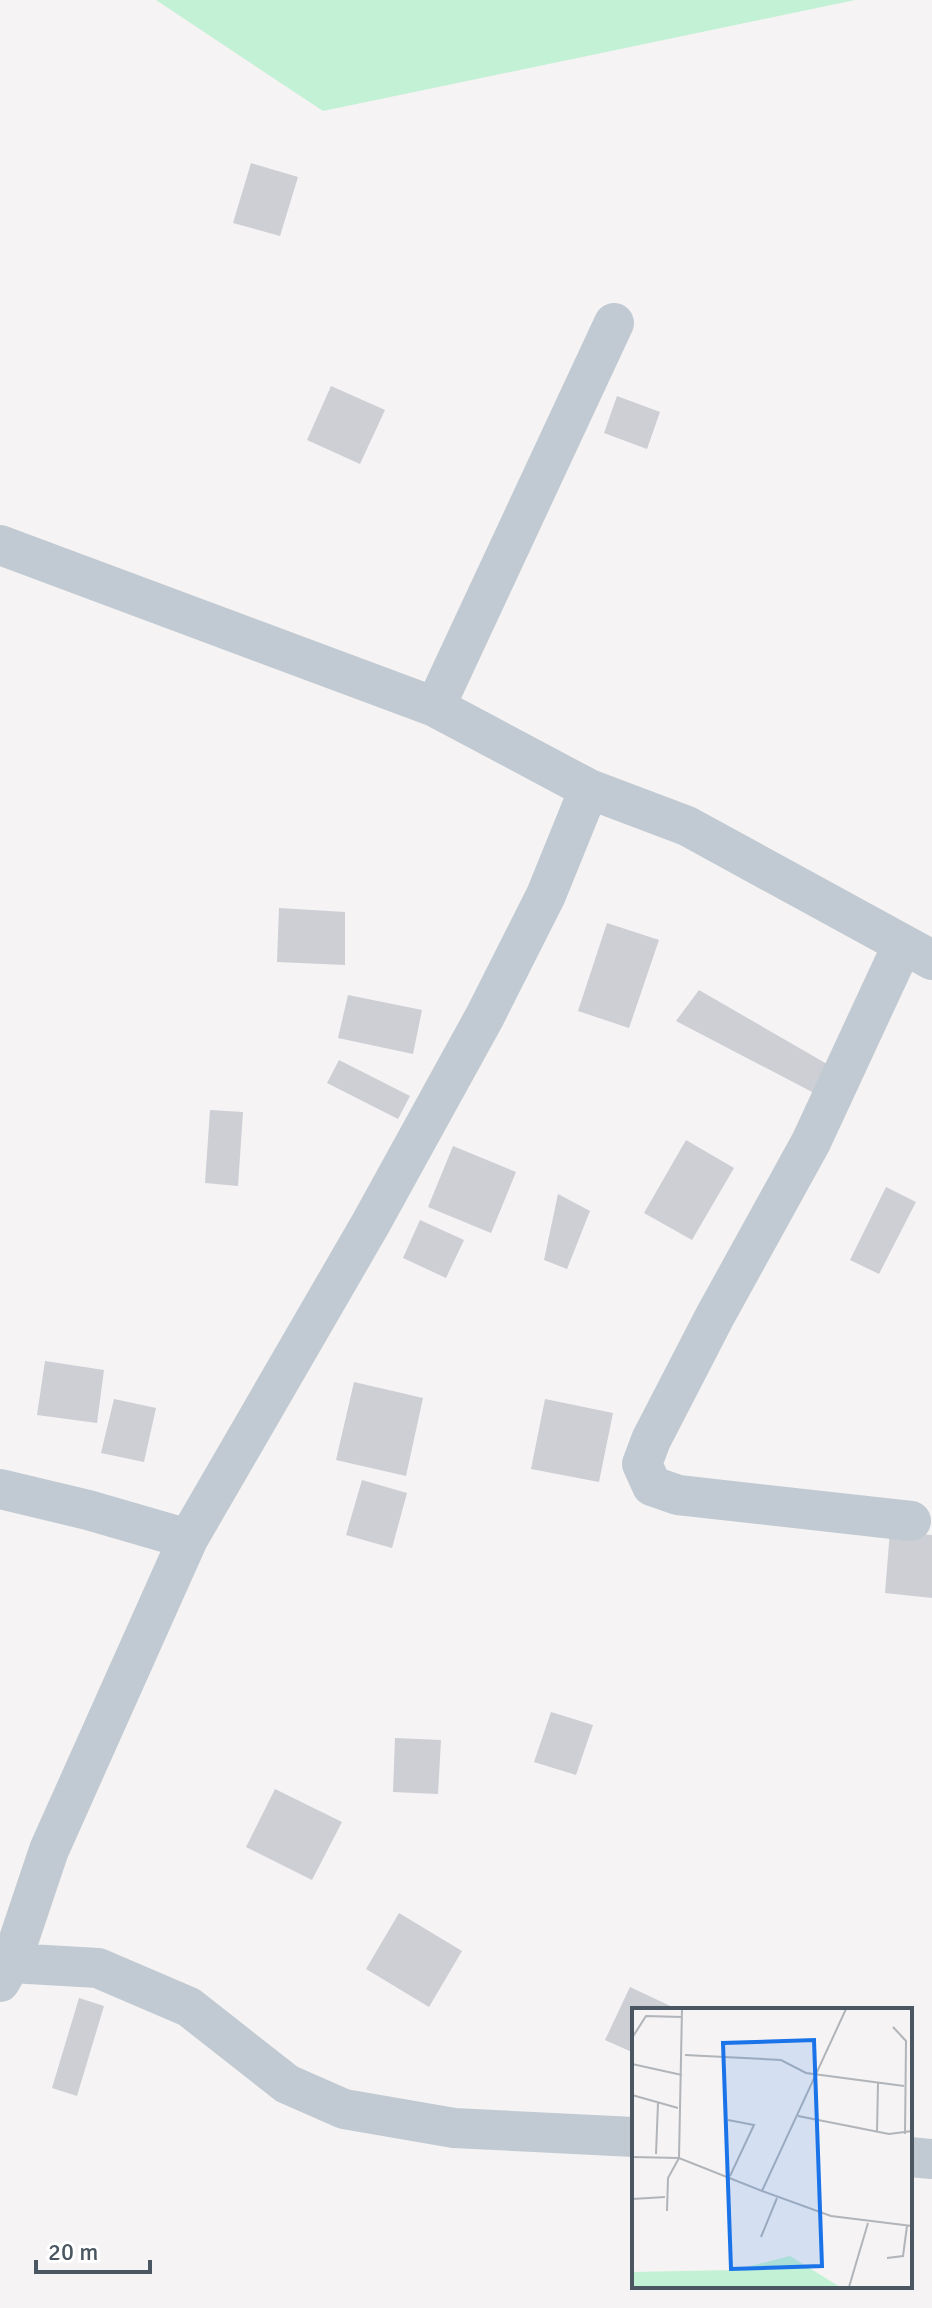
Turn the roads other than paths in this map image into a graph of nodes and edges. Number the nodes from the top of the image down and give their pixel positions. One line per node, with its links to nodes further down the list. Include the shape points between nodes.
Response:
1 (614, 323): 3 (street)
2 (0, 545): 3 (street)
3 (435, 707): 4 (street)
4 (589, 789): 5 (street, via 687,826); 8 (street, via 546,895 485,1016)
5 (917, 953): 7 (street, via 715,1316 642,1464 652,1486 678,1495)
6 (0, 1489): 8 (street)
7 (911, 1521)
8 (188, 1539): 9 (street, via 49,1850)
9 (4, 1970): 10 (street, via 98,1968 189,2007 287,2084 344,2109 454,2128)
10 (632, 2137)
11 (912, 2157): 12 (street)
12 (932, 2159)

